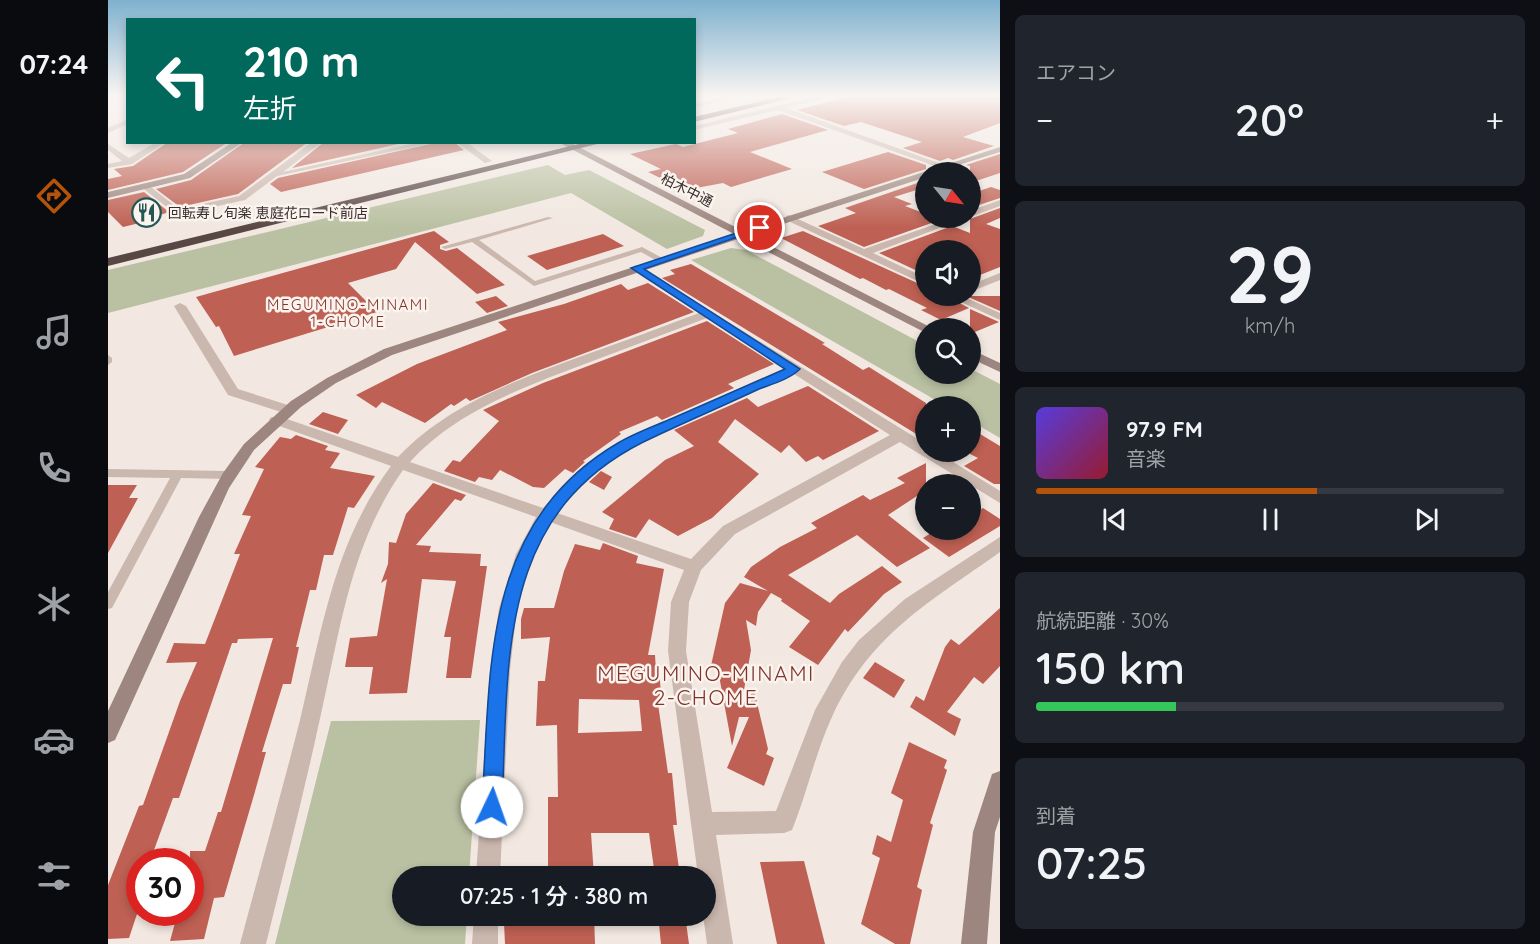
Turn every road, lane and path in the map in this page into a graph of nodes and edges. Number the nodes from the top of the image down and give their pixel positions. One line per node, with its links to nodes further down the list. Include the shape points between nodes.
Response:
1 (867, 139): 12 (street)
2 (159, 144): 11 (street)
3 (236, 144): 17 (street, via 187,176)
4 (315, 144): 15 (street)
5 (424, 144): 15 (street)
6 (463, 144): 10 (street)
7 (568, 145): 10 (highway); 24 (street, 柏木中通); 30 (highway)
8 (108, 146): 11 (street)
9 (1000, 149): 13 (street)
10 (488, 161): 27 (highway)
11 (129, 162): 14 (street)
12 (932, 162)
13 (961, 162)
14 (108, 166)
15 (274, 176): 17 (street, via 242,198 177,212)
16 (915, 177): 22 (street)
17 (144, 186): 18 (street)
18 (108, 195)
19 (1000, 203): 20 (street)
20 (981, 210)
21 (550, 218): 25 (lane)
22 (789, 218): 24 (street); 28 (street)
23 (934, 228): 28 (street)
24 (740, 235): 29 (street); 39 (street, 柏木中通)
25 (473, 239): 26 (lane); 29 (lane, via 534,284 642,249)
26 (445, 247)
27 (108, 250)
28 (864, 254): 33 (street)
29 (662, 260): 31 (street)
30 (108, 262)
31 (636, 268): 37 (street); 43 (street, via 388,352 354,367)
32 (1000, 276): 34 (street)
33 (915, 277)
34 (981, 284)
35 (180, 306): 43 (street, via 233,392)
36 (976, 306): 38 (street)
37 (708, 314): 42 (street); 46 (street, via 514,386 459,418)
38 (1000, 317)
39 (915, 324)
40 (981, 358): 41 (street)
41 (1000, 368)
42 (794, 369): 45 (street); 51 (street, via 624,445 588,470)
43 (289, 410): 44 (street)
44 (276, 420): 46 (street); 49 (street)
45 (900, 436): 50 (street); 53 (street, via 729,530)
46 (400, 463): 51 (street); 60 (street, via 357,531)
47 (108, 473): 48 (lane)
48 (178, 473): 49 (lane); 54 (lane)
49 (229, 475): 55 (street)
50 (1000, 498)
51 (546, 514): 53 (street); 58 (street, via 524,554 508,608 500,670)
52 (1000, 543): 57 (street, via 885,626 858,655 816,726 784,822)
53 (694, 567): 57 (street, via 680,602 677,651)
54 (108, 604)
55 (108, 733)
56 (1000, 782): 63 (street, via 984,832)
57 (701, 824): 62 (street)
58 (490, 866)
59 (486, 926): 61 (street)
60 (253, 944)
61 (485, 944)
62 (720, 944)
63 (974, 944)

